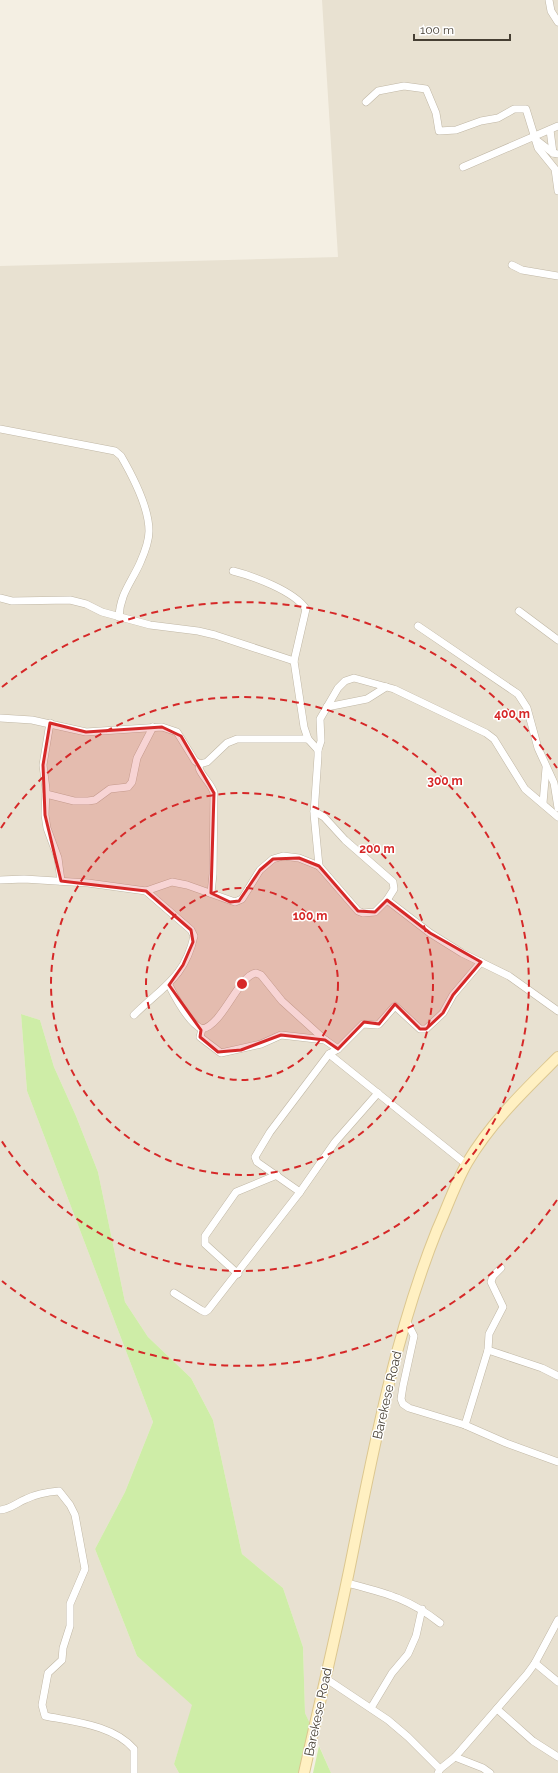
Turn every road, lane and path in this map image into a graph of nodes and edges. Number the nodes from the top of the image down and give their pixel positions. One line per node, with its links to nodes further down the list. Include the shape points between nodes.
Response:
1 (549, 0): 2 (street)
2 (558, 22)
3 (366, 102): 6 (street, via 378,91 404,86 426,89 440,131 456,130 498,118 514,109 526,109)
4 (558, 126): 5 (street)
5 (550, 130): 6 (street); 7 (street)
6 (533, 137): 7 (street); 8 (street); 9 (street, via 538,148 555,169)
7 (555, 153)
8 (463, 167)
9 (558, 191)
10 (512, 265): 11 (street, via 522,270)
11 (558, 276)
12 (0, 429): 16 (street, via 115,451 121,456 145,507 150,529 140,563 124,592)
13 (232, 570): 19 (street, via 267,583 306,609)
14 (0, 598): 16 (street, via 12,601 70,600)
15 (519, 611): 18 (street)
16 (119, 617): 19 (street, via 150,626 198,630)
17 (418, 626): 28 (street, via 518,694 524,701)
18 (558, 640)
19 (294, 661): 25 (street)
20 (386, 687): 21 (street, via 367,699); 21 (street, via 354,678 345,681); 31 (street, via 486,733 494,739 525,789)
21 (327, 707): 26 (street, via 320,719 321,741)
22 (0, 718): 23 (street)
23 (50, 724): 24 (street, via 86,732); 30 (street, via 43,765)
24 (153, 727): 27 (street, via 177,732 195,761); 30 (street, via 137,758 132,782 128,787 113,788 95,800 88,801 74,801)
25 (308, 739): 26 (street); 27 (street, via 237,739 227,743 207,762)
26 (318, 750): 33 (street)
27 (200, 764): 39 (street, via 200,772 214,793)
28 (546, 767): 29 (street); 31 (street)
29 (556, 781): 32 (street)
30 (46, 794): 37 (street, via 47,828 58,858)
31 (543, 803): 34 (street)
32 (558, 808)
33 (314, 811): 35 (street); 40 (street, via 324,817 344,840 393,882 394,889)
34 (558, 818)
35 (319, 866): 39 (street, via 299,858 278,857 260,870 239,902 230,902); 40 (street, via 362,913 375,912)
36 (0, 880): 37 (street)
37 (61, 881): 38 (street)
38 (146, 891): 39 (street, via 172,882); 42 (street, via 191,930 194,936 183,965)
39 (211, 893)
40 (387, 900): 41 (street, via 430,933)
41 (481, 962): 43 (street, via 509,976); 47 (street, via 453,995 443,1013 426,1029 420,1029 395,1006 377,1026 363,1024)
42 (169, 985): 44 (street); 45 (street, via 175,998)
43 (558, 1011)
44 (134, 1015)
45 (202, 1029): 46 (street, via 200,1037 221,1053 261,1044 281,1035); 46 (street, via 212,1022 248,978 256,973 261,975 282,1001)
46 (325, 1040): 47 (street)
47 (338, 1049): 48 (street)
48 (329, 1054): 50 (street); 52 (street, via 270,1132 255,1157 257,1162)
49 (558, 1057): 51 (main road, Barekese Road, via 503,1112)
50 (378, 1093): 51 (street); 53 (street, via 335,1142)
51 (466, 1164): 57 (main road, Barekese Road, via 427,1255)
52 (277, 1175): 53 (street); 55 (street, via 236,1192 205,1236 205,1244)
53 (300, 1192): 55 (street)
54 (501, 1268): 58 (street, via 491,1282 502,1307 489,1334)
55 (238, 1274): 56 (street, via 207,1311)
56 (174, 1293)
57 (406, 1320): 60 (street, via 414,1336 402,1386 402,1404); 63 (main road, Barekese Road, via 382,1410)
58 (488, 1350): 59 (street); 60 (street)
59 (558, 1376)
60 (465, 1426): 61 (street)
61 (558, 1462)
62 (0, 1510): 75 (street, via 9,1509 44,1492 59,1491 70,1505 75,1515 85,1570 70,1604 70,1626 62,1660 48,1673 42,1705 45,1716 95,1727 125,1739 134,1749)
63 (347, 1583): 64 (street, via 398,1597); 68 (main road, Barekese Road)
64 (422, 1609): 66 (street); 70 (street, via 416,1636 408,1654 392,1673)
65 (558, 1620): 67 (street)
66 (440, 1623)
67 (535, 1663): 69 (street); 71 (street)
68 (325, 1678): 70 (street); 76 (main road, Barekese Road)
69 (558, 1682)
70 (371, 1708): 74 (street, via 408,1737)
71 (497, 1709): 72 (street); 73 (street, via 533,1741)
72 (455, 1757): 74 (street); 77 (street, via 484,1768)
73 (558, 1757)
74 (439, 1771)
75 (134, 1773)
76 (304, 1773)
77 (490, 1773)

